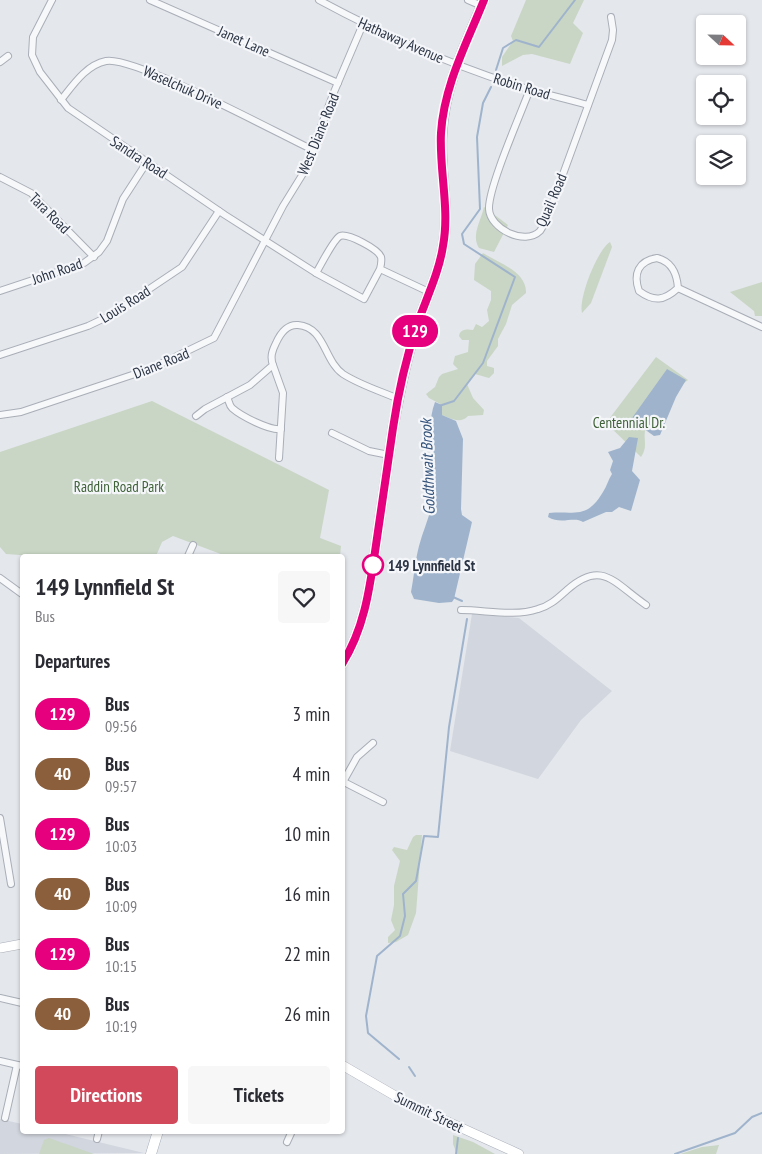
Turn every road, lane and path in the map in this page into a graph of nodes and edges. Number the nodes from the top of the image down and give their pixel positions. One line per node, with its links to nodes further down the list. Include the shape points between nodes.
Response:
1 (52, 0): 13 (street, Sandra Road, via 35,32 31,49 36,67)
2 (150, 0): 11 (street, Janet Lane)
3 (320, 0): 7 (street, Hathaway Avenue)
4 (468, 0): 5 (street)
5 (483, 3): 10 (main road)
6 (611, 17): 14 (street, Quail Road, via 612,40)
7 (363, 24): 10 (street, Hathaway Avenue); 11 (street, West Diane Road)
8 (8, 56): 9 (street)
9 (0, 62)
10 (457, 64): 12 (street, Robin Road); 25 (main road, via 448,92 442,132 444,244)
11 (338, 83): 15 (street, West Diane Road)
12 (530, 89): 14 (street, Robin Road); 14 (street, Quail Road, via 494,185 489,209 497,224 515,236 530,236 544,224)
13 (61, 100): 15 (street, Waselchuk Drive, via 95,65 118,60 216,102); 16 (street, Sandra Road, via 74,113)
14 (588, 106)
15 (313, 150): 19 (street, West Diane Road, via 304,172)
16 (147, 162): 18 (street, Sandra Road); 20 (street, John Road, via 123,199 107,241)
17 (0, 177): 20 (street, Tara Road, via 31,194)
18 (220, 211): 19 (street, Sandra Road); 27 (street, Louis Road, via 182,267 109,316)
19 (264, 240): 22 (street, Sandra Road); 31 (street, Diane Road, via 223,324 210,341 150,369 21,412)
20 (94, 257): 24 (street, John Road)
21 (380, 269): 22 (street, Sandra Road, via 364,299); 22 (street, via 378,254 344,235 337,238); 25 (street)
22 (316, 273)
23 (678, 288): 23 (street, via 664,299 654,299 639,291 636,273 647,260 661,259 674,269); 26 (street)
24 (0, 291)
25 (429, 292): 30 (main road, via 414,334)
26 (762, 327)
27 (0, 355)
28 (273, 365): 29 (street, via 250,385); 30 (street, via 272,350 281,334 293,325 303,326 320,339 343,374); 33 (street, via 283,388)
29 (227, 397): 32 (street); 33 (street, via 236,411 268,428)
30 (399, 398): 35 (main road)
31 (0, 415)
32 (196, 416)
33 (281, 428): 36 (street)
34 (332, 433): 35 (street, via 374,453)
35 (390, 455): 43 (main road, via 369,592 357,633)
36 (279, 458)
37 (193, 544): 38 (street)
38 (189, 554)
39 (0, 578): 40 (street)
40 (20, 593)
41 (646, 605): 42 (street, via 598,574 580,579 557,599 535,610 518,613)
42 (461, 610)
43 (345, 658)
44 (373, 743): 45 (street, via 358,757)
45 (345, 779)
46 (345, 783): 47 (street)
47 (383, 802)
48 (0, 818): 49 (street)
49 (10, 884)
50 (20, 944): 51 (main road)
51 (0, 948)
52 (0, 998): 53 (street)
53 (20, 1003)
54 (0, 1061): 55 (street)
55 (20, 1066): 57 (street)
56 (345, 1067): 64 (main road, Summit Street, via 411,1106)
57 (6, 1118)
58 (98, 1134): 61 (street)
59 (157, 1134): 63 (main road)
60 (291, 1134): 62 (street)
61 (97, 1140)
62 (287, 1142)
63 (151, 1154)
64 (519, 1154)

